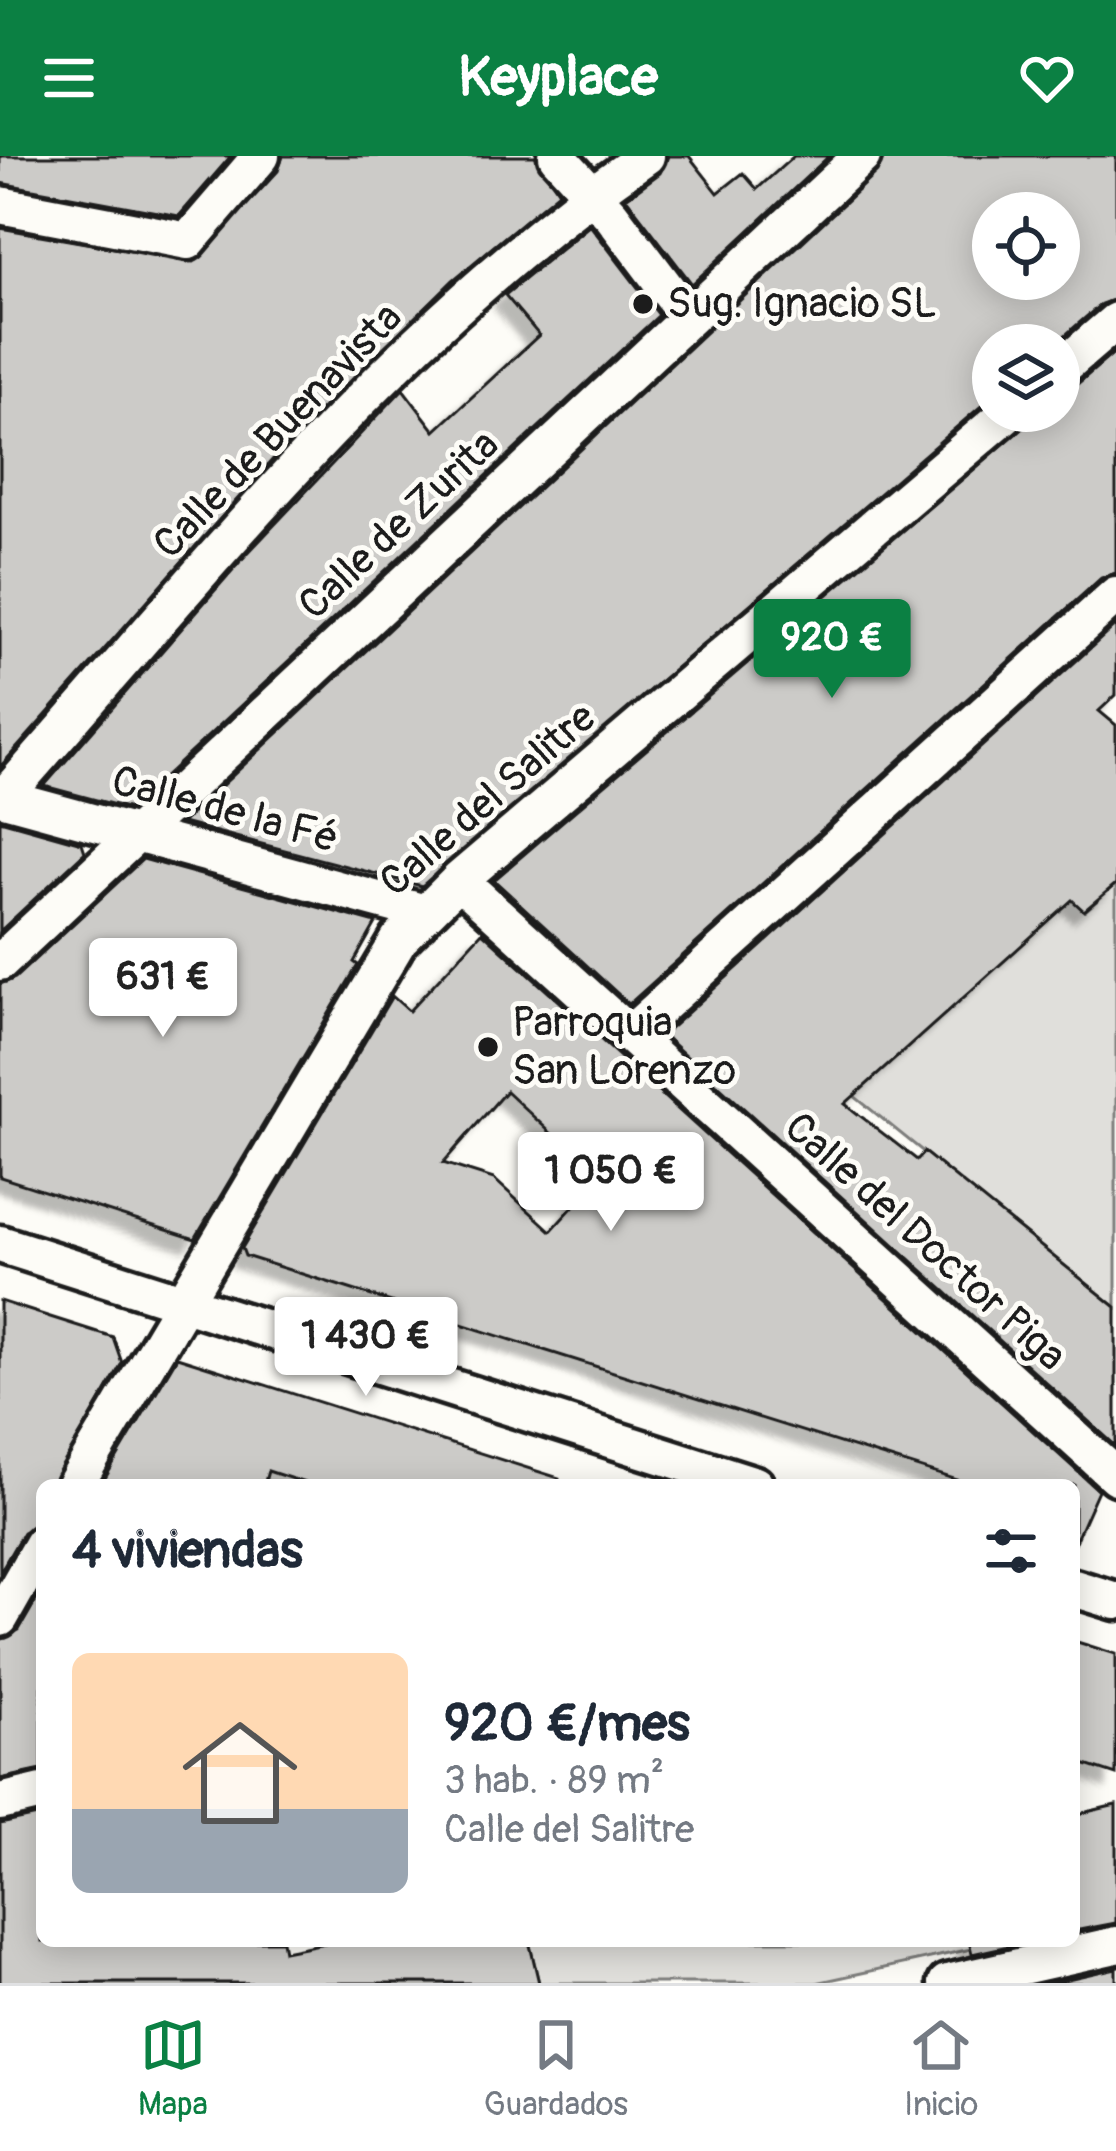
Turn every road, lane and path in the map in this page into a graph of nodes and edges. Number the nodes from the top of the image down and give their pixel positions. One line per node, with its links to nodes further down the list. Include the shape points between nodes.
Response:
1 (261, 156): 6 (street, via 188,241)
2 (557, 156): 5 (street)
3 (646, 156): 5 (street, Calle de Buenavista)
4 (862, 156): 7 (street, Calle de Zurita)
5 (590, 195): 7 (street); 12 (street, Calle de Buenavista, via 390,370)
6 (0, 206)
7 (688, 317): 13 (street, Calle de Zurita)
8 (1116, 321): 9 (street)
9 (1080, 352)
10 (985, 432): 14 (street, Calle del Salitre)
11 (1116, 595): 17 (street)
12 (2, 797): 13 (street, Calle de la Fé)
13 (136, 833): 15 (street, Calle de la Fé); 16 (street, Calle de Zurita)
14 (459, 880): 15 (street, Calle del Salitre); 17 (street, Calle del Doctor Piga)
15 (426, 913): 19 (street, Calle del Salitre, via 367,988)
16 (0, 962)
17 (630, 1034): 20 (street, Calle del Doctor Piga)
18 (0, 1244): 19 (street)
19 (179, 1302): 21 (street, Calle del Salitre); 22 (street)
20 (1116, 1477)
21 (78, 1479)
22 (736, 1479)
23 (36, 1555): 26 (street)
24 (1080, 1590): 25 (street)
25 (1116, 1601)
26 (0, 1618)
27 (36, 1793): 28 (street)
28 (0, 1802)
29 (1116, 1946): 30 (street)
30 (1032, 1973): 31 (street)
31 (946, 1983)

